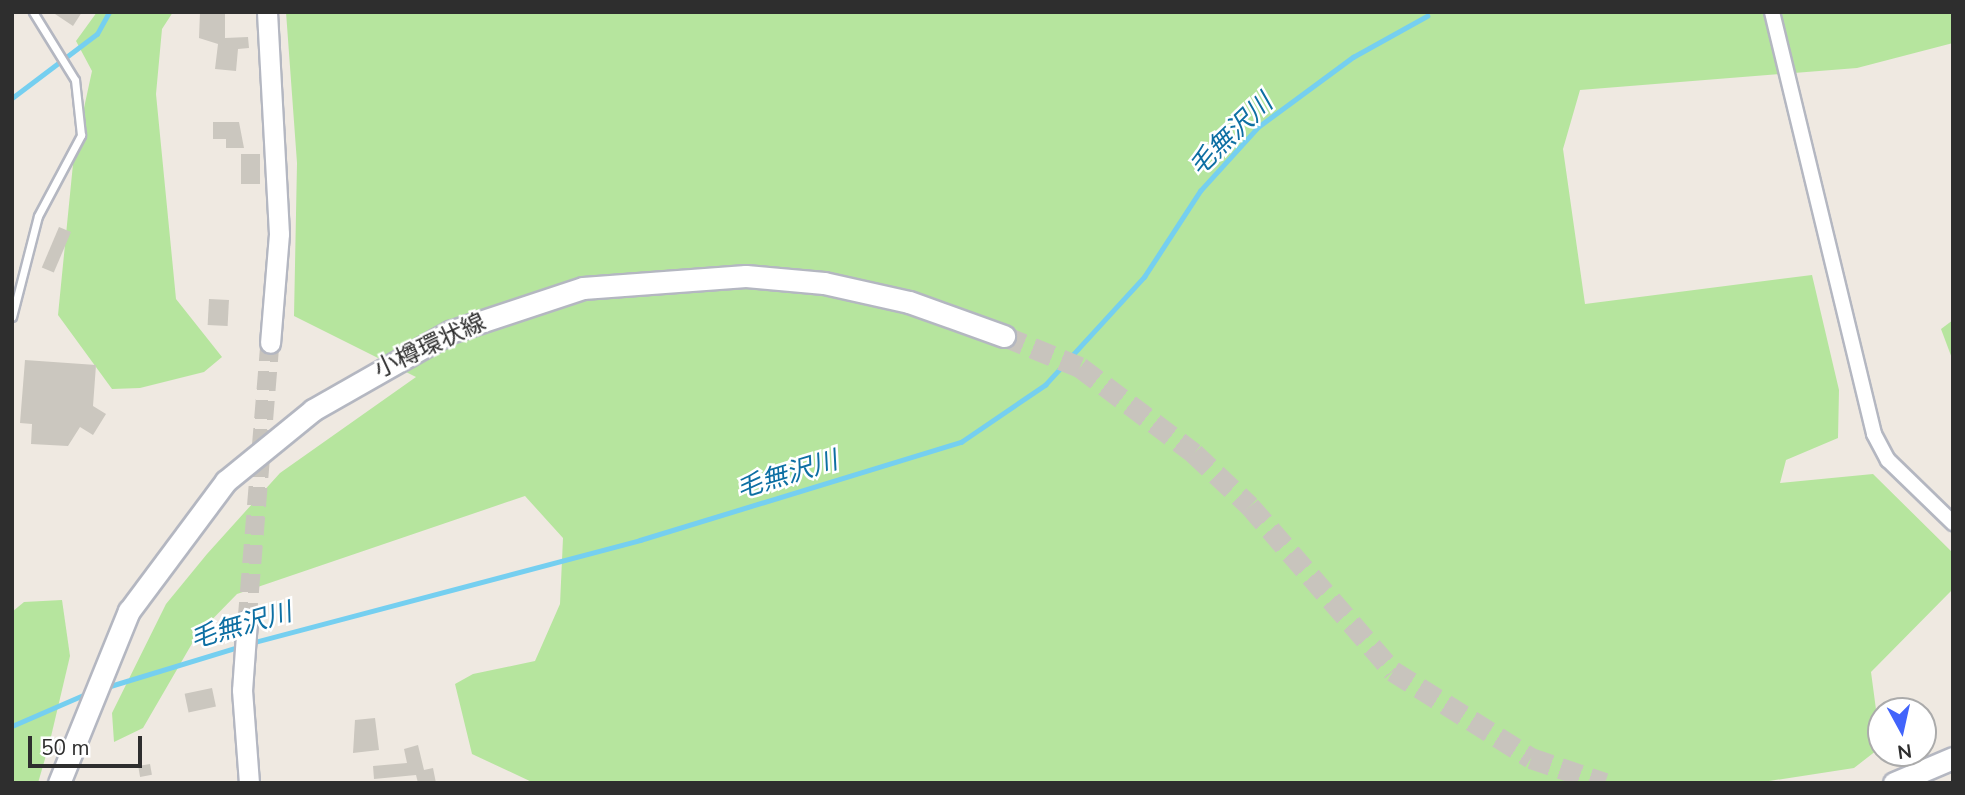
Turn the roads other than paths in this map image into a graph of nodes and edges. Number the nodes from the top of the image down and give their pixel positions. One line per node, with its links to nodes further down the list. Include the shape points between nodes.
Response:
1 (33, 12): 4 (lane, via 75,80 83,104 81,135 38,216)
2 (267, 12): 6 (street, via 279,234)
3 (1772, 12): 7 (street, via 1874,434 1888,460)
4 (12, 317)
5 (1004, 336): 10 (main road, 小樽環状線, via 909,302 824,283 746,276 583,288 450,332 313,410 226,481 129,611)
6 (270, 343)
7 (1953, 523)
8 (247, 621): 11 (street, via 242,690)
9 (1953, 758): 12 (main road)
10 (60, 783)
11 (249, 783)
12 (1894, 783)

